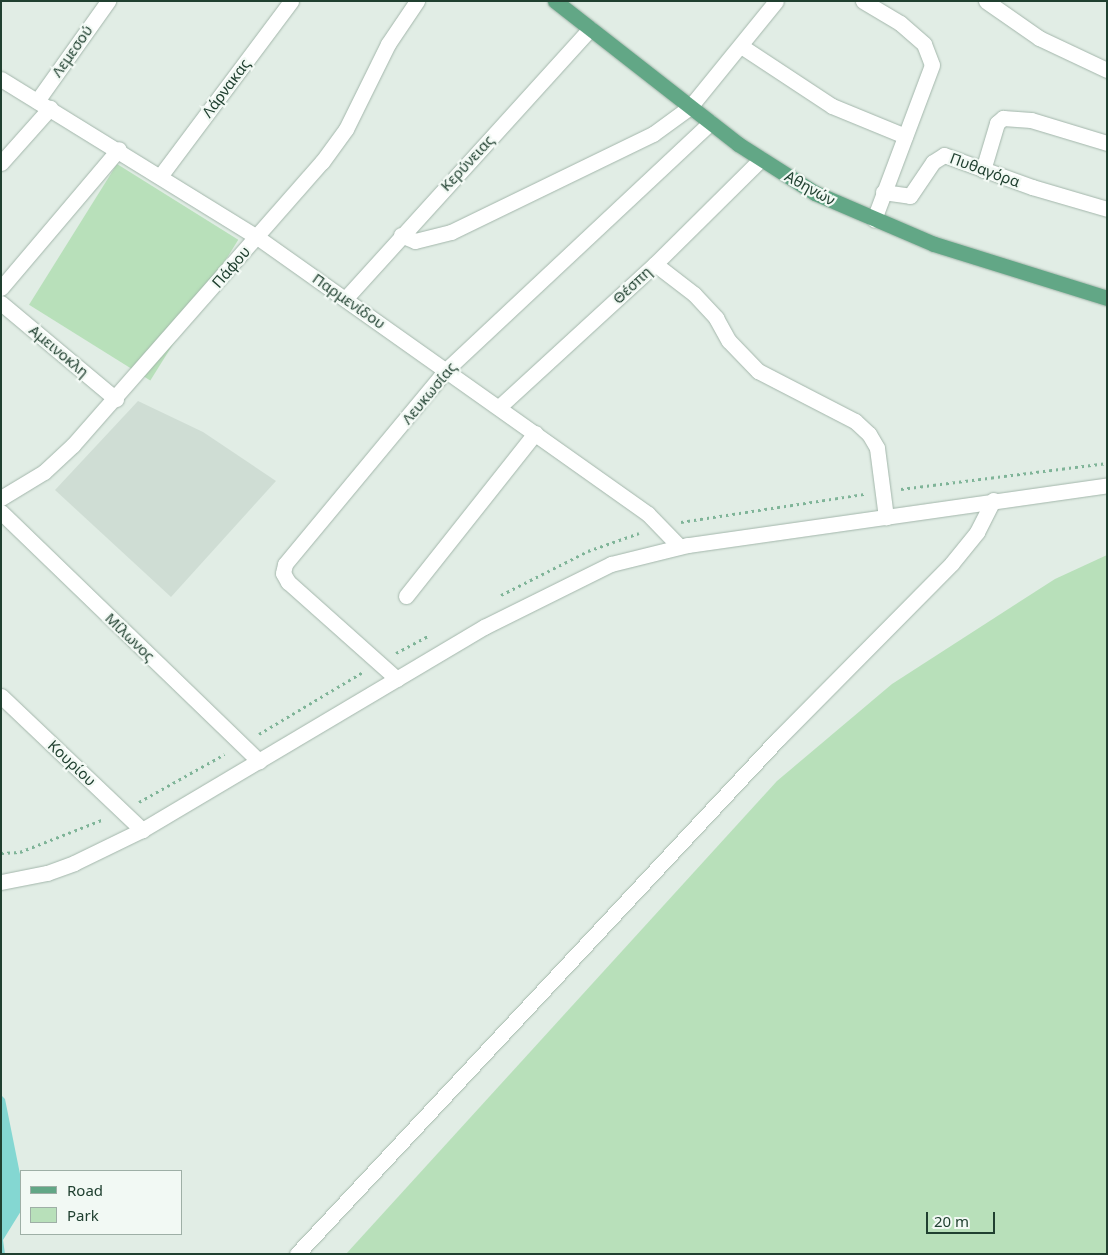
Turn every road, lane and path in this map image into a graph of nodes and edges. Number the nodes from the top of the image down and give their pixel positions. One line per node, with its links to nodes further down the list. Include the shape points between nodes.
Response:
1 (108, 1): 12 (street, Λεμεσού)
2 (291, 1): 21 (street, Λάρνακας)
3 (417, 1): 26 (street, Πάφου, via 388,44 346,128 322,162)
4 (555, 1): 8 (main road, Αθηνών)
5 (776, 1): 9 (street)
6 (863, 1): 15 (street, via 900,23 930,52 932,64 928,80)
7 (986, 1): 10 (street, via 1039,38)
8 (590, 30): 13 (main road, Αθηνών); 25 (street, Κερύνειας)
9 (741, 46): 13 (street); 15 (street, via 832,106)
10 (1106, 69)
11 (1, 79): 12 (street, Παρμενίδου)
12 (43, 105): 17 (street, Παρμενίδου); 19 (street, Λεμεσού)
13 (690, 107): 14 (main road, Αθηνών); 25 (street, via 653,134 451,232 415,241)
14 (710, 123): 18 (main road, Αθηνών); 32 (street, Λευκωσίας)
15 (905, 136): 22 (street)
16 (1107, 142): 20 (street, via 1031,120 1003,118 997,124)
17 (119, 149): 21 (street, Παρμενίδου); 28 (street)
18 (761, 159): 24 (main road, Αθηνών, via 815,193); 27 (street, Θέσπη)
19 (1, 163)
20 (983, 170): 22 (street, Πυθαγόρα, via 944,155 938,156 910,196); 23 (street, Πυθαγόρα)
21 (161, 175): 26 (street, Παρμενίδου)
22 (883, 192): 24 (street)
23 (1107, 209)
24 (874, 219): 29 (main road, Αθηνών, via 934,244)
25 (401, 235): 30 (street, Κερύνειας)
26 (257, 237): 30 (street, Παρμενίδου); 33 (street, Πάφου)
27 (655, 264): 34 (street, Θέσπη); 40 (street, via 694,294 716,318 729,341 758,371 846,417 869,434 877,448)
28 (1, 288)
29 (1107, 298)
30 (345, 299): 32 (street, Παρμενίδου)
31 (1, 304): 33 (street, Αμεινοκλη)
32 (446, 370): 34 (street, Παρμενίδου); 43 (street, Λευκωσίας, via 282,568 288,582)
33 (116, 399): 37 (street, Πάφου, via 56,462)
34 (498, 407): 35 (street, Παρμενίδου)
35 (535, 433): 41 (street, Παρμενίδου, via 648,514); 42 (street)
36 (1107, 485): 38 (street)
37 (1, 498)
38 (993, 500): 40 (street); 48 (street, via 977,532 952,563 778,739)
39 (1, 512): 45 (street, Μίλωνος)
40 (886, 517): 41 (street)
41 (679, 546): 43 (street, via 633,557 578,578 484,627)
42 (406, 596)
43 (397, 679): 45 (street)
44 (1, 696): 46 (street, Κουρίου)
45 (259, 762): 46 (street)
46 (142, 830): 47 (street, via 47,873)
47 (1, 882)
48 (297, 1254)

